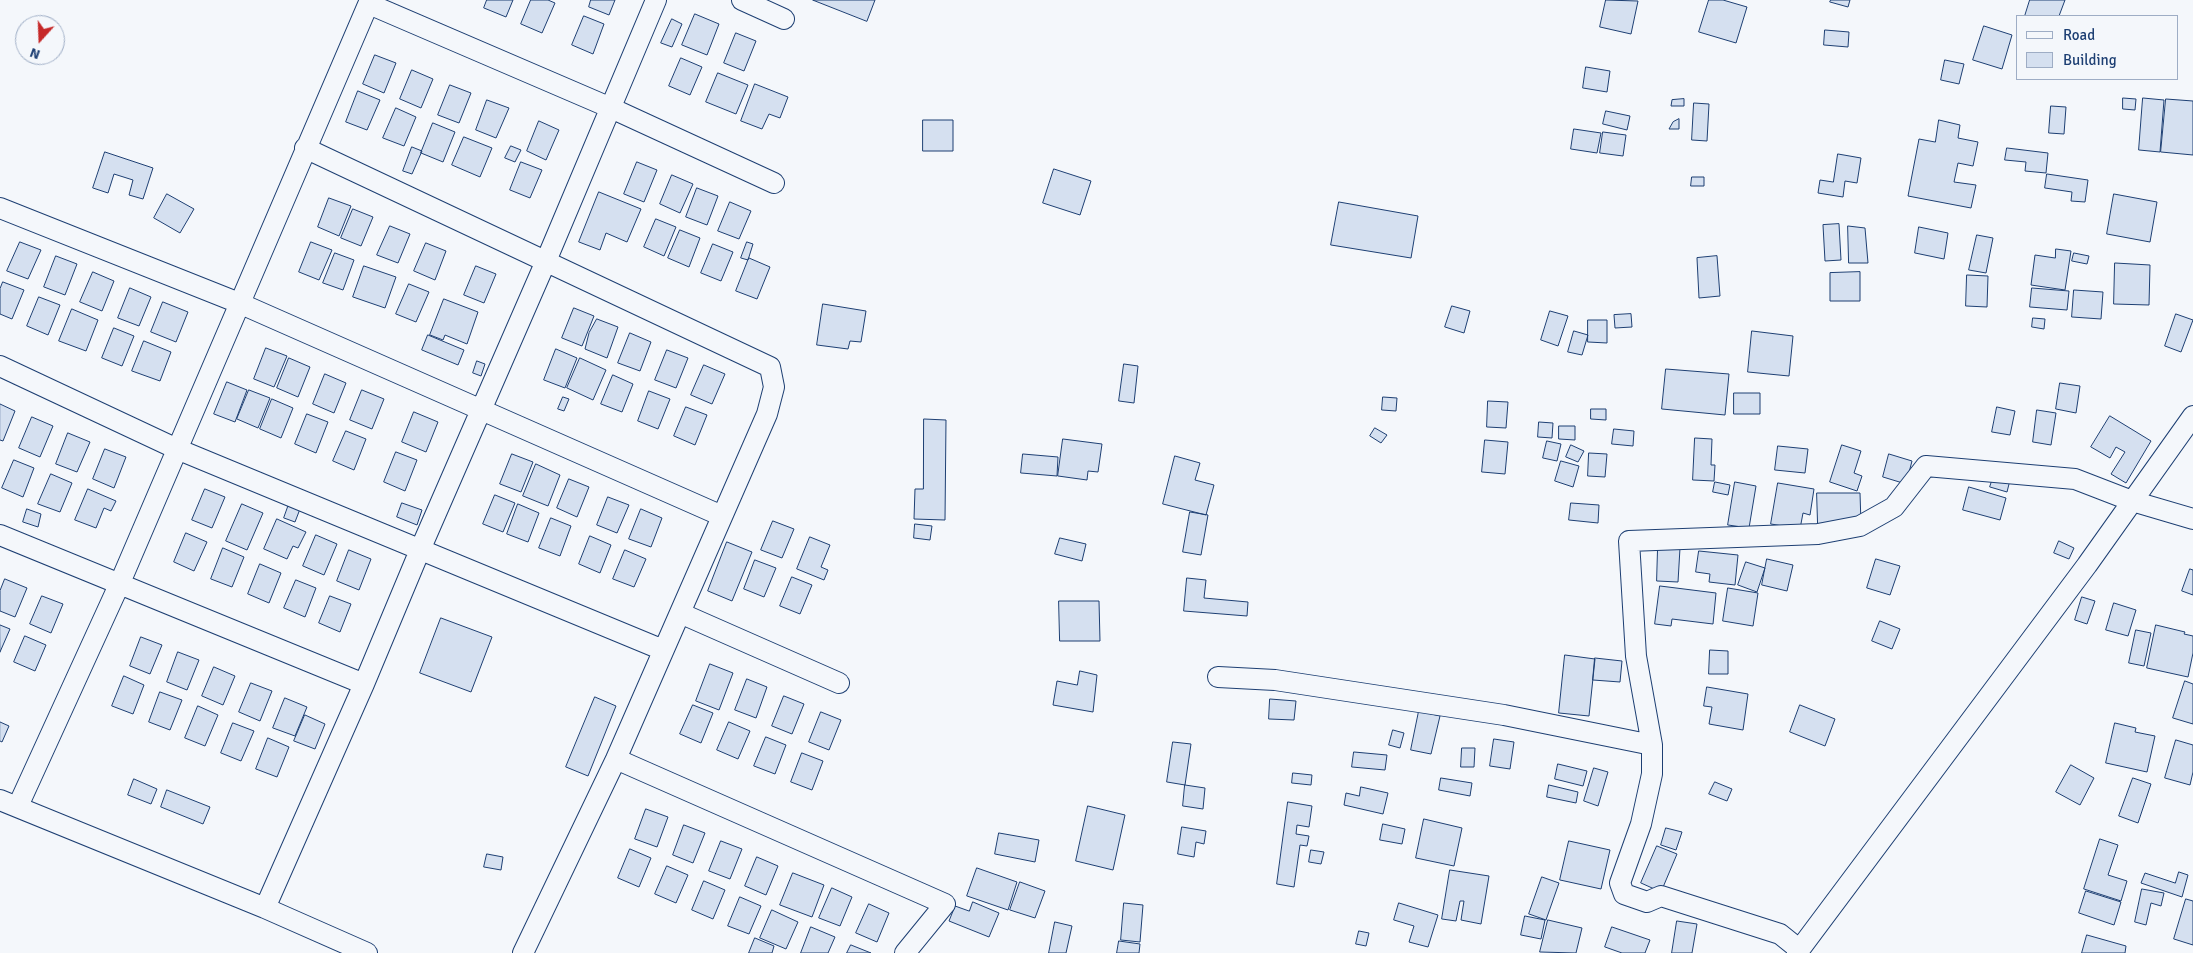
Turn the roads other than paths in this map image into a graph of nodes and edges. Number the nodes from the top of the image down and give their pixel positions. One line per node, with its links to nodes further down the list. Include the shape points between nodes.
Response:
1 (656, 0): 5 (street)
2 (742, 0): 4 (street)
3 (370, 2): 5 (street); 6 (street)
4 (784, 19)
5 (611, 108): 7 (street); 9 (street)
6 (305, 148): 9 (street); 10 (street)
7 (774, 183)
8 (0, 208): 10 (street)
9 (546, 261): 12 (street); 16 (street, via 770,367 774,386 767,414)
10 (239, 302): 12 (street); 14 (street)
11 (0, 366): 14 (street)
12 (481, 410): 16 (street); 19 (street)
13 (2193, 416): 15 (street)
14 (177, 449): 19 (street); 20 (street)
15 (2132, 501): 17 (street); 26 (street, via 2075,479 1926,466 1894,507 1860,526 1818,534 1629,541 1636,656); 30 (street)
16 (722, 516): 21 (street)
17 (2193, 519)
18 (0, 535): 20 (street)
19 (420, 550): 22 (street); 25 (street)
20 (119, 585): 25 (street); 28 (street)
21 (680, 613): 22 (street); 24 (street)
22 (663, 650): 27 (street)
23 (1218, 677): 26 (street, via 1275,680 1466,709)
24 (839, 682)
25 (364, 684): 29 (street)
26 (1652, 745): 30 (street, via 1652,774 1641,824 1620,883 1624,894 1647,902 1661,896 1780,934)
27 (616, 759): 32 (street); 33 (street, via 944,904)
28 (9, 803): 29 (street)
29 (265, 908): 31 (street)
30 (1798, 951)
31 (367, 953)
32 (523, 953)
33 (905, 953)

